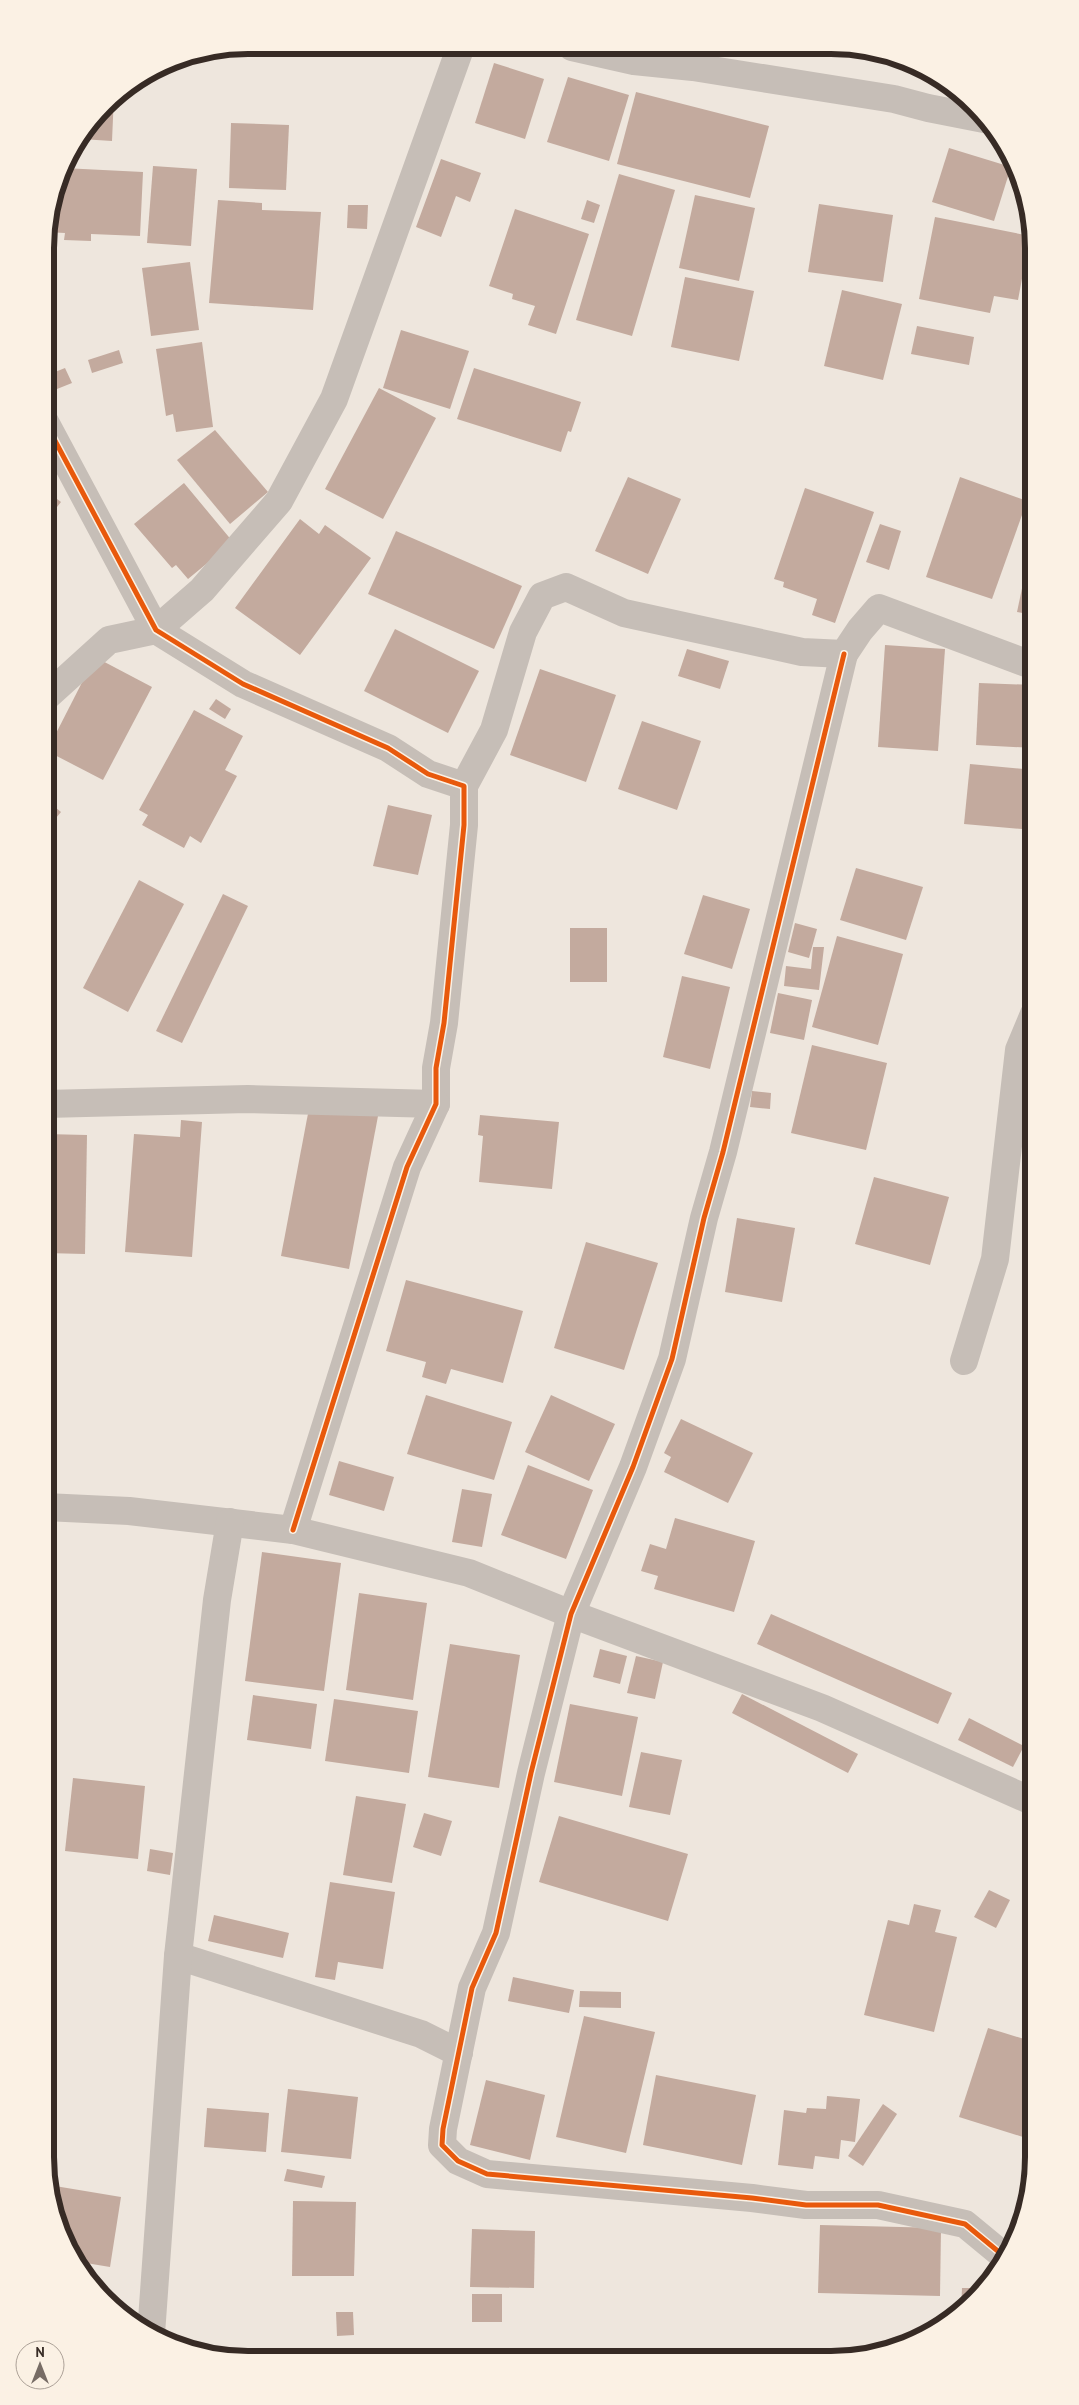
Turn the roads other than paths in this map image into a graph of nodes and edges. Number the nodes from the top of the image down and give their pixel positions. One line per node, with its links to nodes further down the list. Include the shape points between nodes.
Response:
1 (458, 54): 6 (street, via 334,398 279,502 202,590)
2 (603, 54): 3 (street, via 634,61)
3 (698, 57): 4 (street)
4 (974, 117)
5 (54, 439): 6 (street)
6 (156, 630): 9 (street, via 108,640); 10 (street, via 244,684 388,748 428,774)
7 (844, 654): 8 (street, via 879,608); 10 (street, via 802,652 624,613 566,587 542,596 523,632 494,730); 18 (street, via 672,1358)
8 (1025, 663)
9 (54, 690)
10 (464, 786): 13 (street, via 464,826 444,1022 436,1068)
11 (1025, 1036): 14 (street, via 1019,1050 995,1259)
12 (54, 1104): 13 (street, via 248,1099)
13 (436, 1104): 17 (street, via 407,1167)
14 (964, 1361)
15 (54, 1507): 16 (street, via 129,1511)
16 (230, 1522): 17 (street); 20 (street, via 217,1600)
17 (293, 1530): 18 (street, via 469,1573)
18 (571, 1614): 19 (street, via 822,1708); 21 (street, via 531,1773 496,1933 472,1988)
19 (1025, 1798)
20 (178, 1956): 21 (street, via 421,2034); 23 (street)
21 (459, 2053): 22 (street, via 442,2145 458,2161 487,2174 806,2205 878,2205 965,2224)
22 (1000, 2253)
23 (152, 2325)

